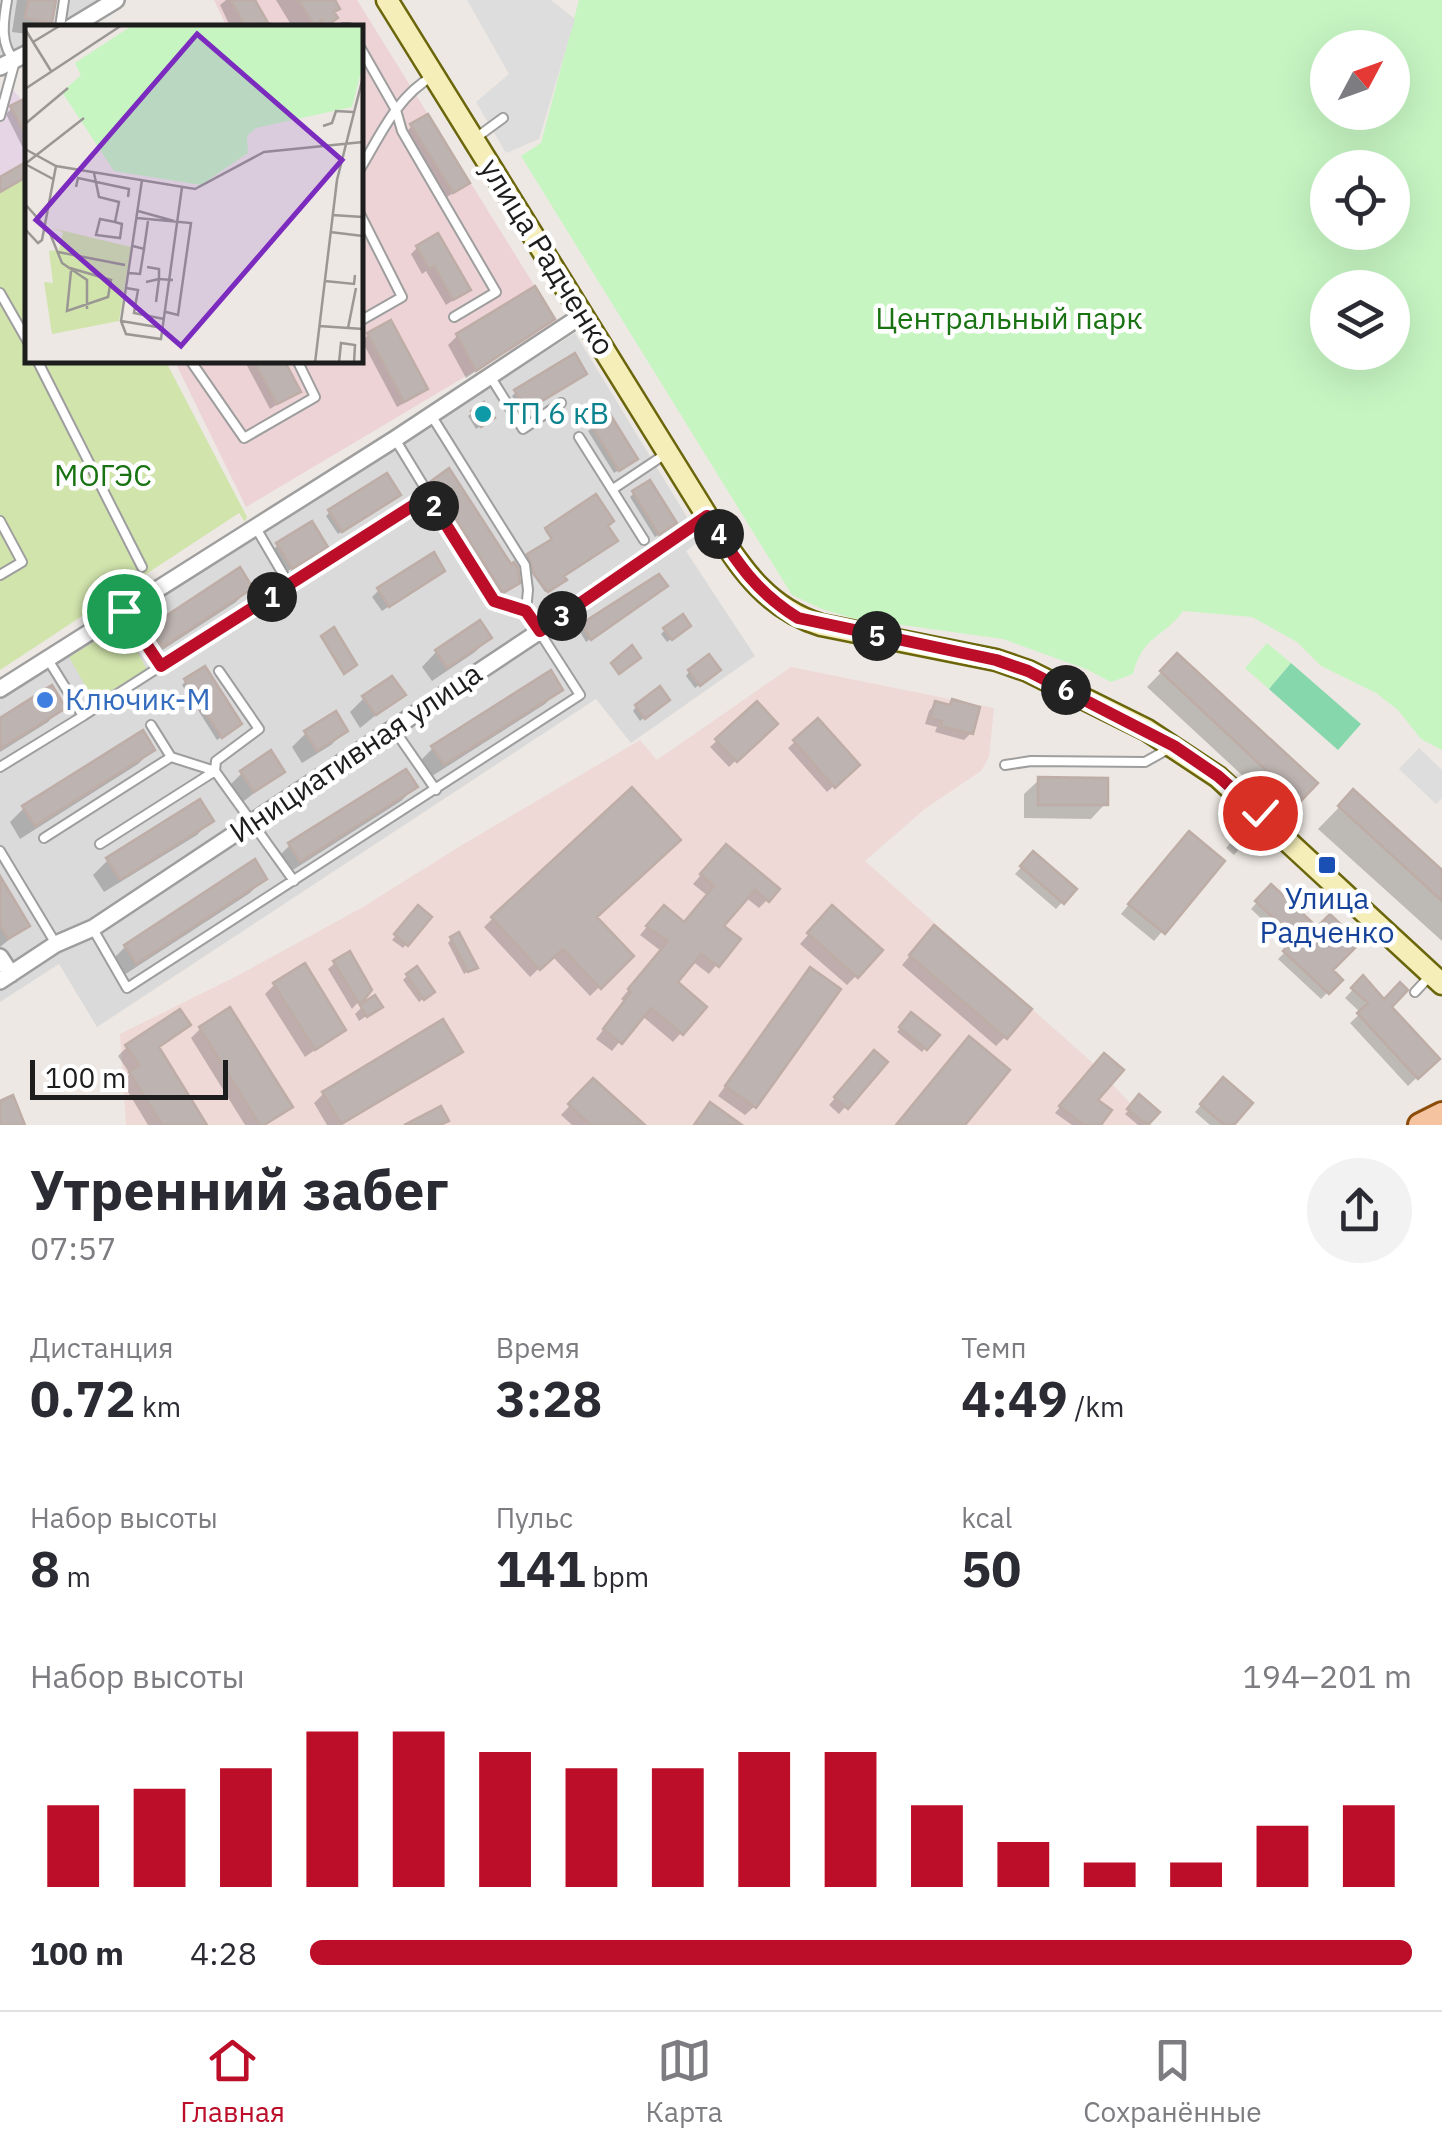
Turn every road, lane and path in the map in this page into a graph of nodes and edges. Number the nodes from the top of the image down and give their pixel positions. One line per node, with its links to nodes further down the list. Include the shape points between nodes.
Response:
1 (7, 0): 8 (lane, via 1,43)
2 (64, 0): 5 (lane)
3 (116, 0): 6 (street)
4 (388, 0): 9 (street, улица Радченко)
5 (60, 25)
6 (75, 25)
7 (362, 50): 10 (lane)
8 (14, 60): 11 (lane)
9 (433, 76): 10 (lane); 13 (street, улица Радченко)
10 (396, 110): 14 (lane); 18 (lane, via 496,292)
11 (0, 116)
12 (502, 118): 13 (lane)
13 (473, 140): 17 (street, улица Радченко)
14 (362, 166)
15 (362, 218): 19 (lane, via 402,297)
16 (0, 293): 20 (lane)
17 (584, 314): 24 (street); 29 (street, улица Радченко)
18 (454, 317)
19 (362, 320)
20 (25, 337)
21 (38, 362): 36 (lane)
22 (191, 362): 23 (lane, via 244,438 315,396)
23 (298, 362)
24 (490, 376): 25 (lane, via 523,428); 26 (street)
25 (561, 403)
26 (431, 415): 28 (street); 40 (lane, via 524,565)
27 (579, 438): 30 (lane)
28 (396, 439): 31 (lane); 34 (street)
29 (667, 453): 30 (lane); 32 (street, улица Радченко)
30 (612, 490): 35 (lane)
31 (428, 496): 38 (lane); 40 (lane, via 494,601)
32 (707, 516): 41 (street, Инициативная улица); 49 (street, улица Радченко, via 750,580 798,618 1012,666)
33 (0, 521): 37 (lane, via 22,562)
34 (256, 528): 38 (lane); 39 (street)
35 (644, 540)
36 (142, 567)
37 (0, 575)
38 (290, 586): 43 (lane)
39 (124, 611): 42 (street); 43 (lane)
40 (526, 611): 41 (lane)
41 (540, 631): 48 (street, Инициативная улица); 54 (lane, via 580,695)
42 (47, 658): 45 (street); 46 (lane)
43 (161, 666): 46 (lane)
44 (219, 671): 53 (lane, via 259,729 216,761)
45 (0, 688)
46 (83, 716): 52 (lane)
47 (151, 725): 50 (lane)
48 (393, 728): 54 (lane); 55 (street, Инициативная улица)
49 (1174, 746): 51 (lane, via 1145,762); 64 (street, улица Радченко, via 1260,813)
50 (171, 757): 53 (lane); 56 (lane)
51 (1005, 766)
52 (0, 767)
53 (215, 770): 55 (lane); 57 (lane)
54 (436, 790): 59 (lane)
55 (252, 823): 59 (lane); 60 (street, Инициативная улица)
56 (44, 838)
57 (100, 844)
58 (0, 851): 61 (lane)
59 (294, 881): 60 (lane, via 127,988)
60 (92, 928): 61 (street, Инициативная улица)
61 (56, 944): 63 (street, Инициативная улица)
62 (0, 956): 63 (street)
63 (5, 977)
64 (1437, 979): 65 (lane)
65 (1415, 992)
66 (1442, 1114): 67 (main road)
67 (1420, 1125)

